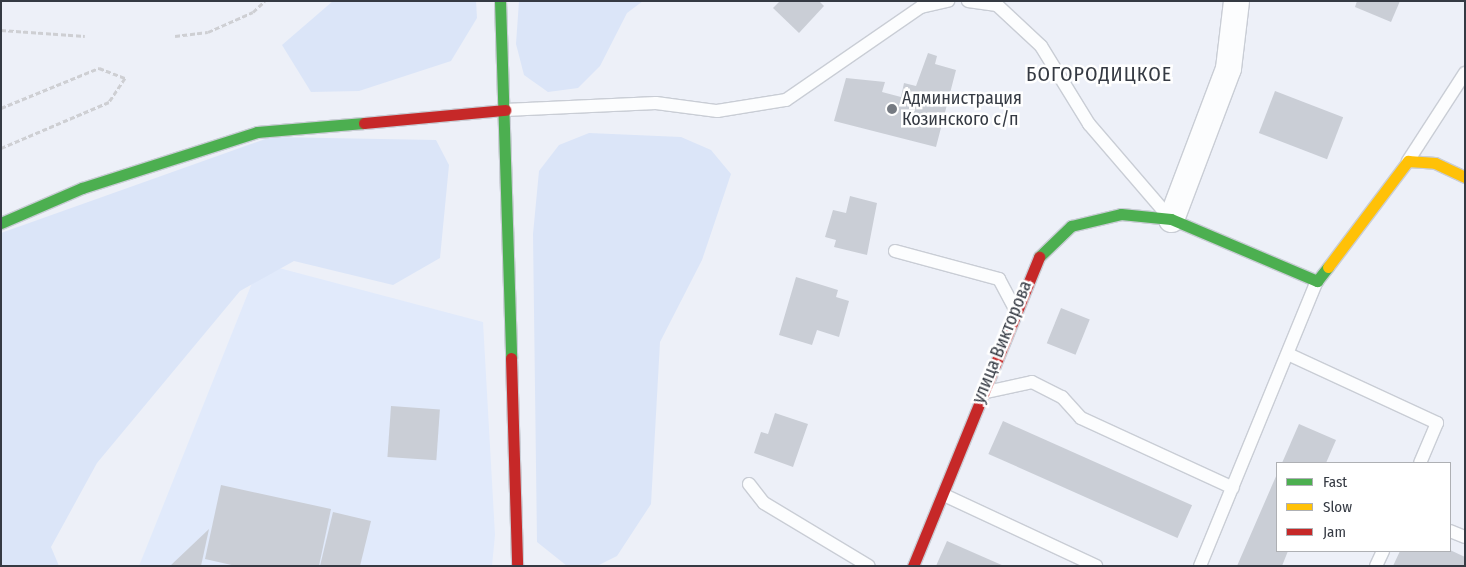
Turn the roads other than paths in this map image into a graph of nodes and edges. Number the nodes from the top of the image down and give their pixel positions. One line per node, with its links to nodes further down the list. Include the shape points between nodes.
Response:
1 (500, 1): 6 (street)
2 (948, 1): 6 (lane, via 921,6 786,100 717,111 656,103)
3 (968, 1): 9 (lane, via 997,5 1041,46 1089,124)
4 (1236, 1): 9 (street, via 1228,68)
5 (1465, 73): 7 (lane)
6 (504, 110): 10 (street, via 257,132 82,188); 23 (street)
7 (1408, 161): 8 (street, via 1435,163); 12 (street)
8 (1465, 177)
9 (1171, 218): 12 (street, улица Викторова); 13 (street, улица Викторова, via 1121,214 1071,226 1035,261)
10 (1, 223)
11 (896, 251): 13 (lane, via 999,279)
12 (1317, 281): 14 (lane)
13 (1016, 309): 15 (street, улица Викторова)
14 (1290, 355): 16 (lane, via 1437,423); 18 (lane)
15 (982, 392): 18 (lane, via 1032,382 1062,397 1081,418); 19 (street, улица Викторова)
16 (1420, 462)
17 (749, 484): 24 (lane, via 764,503)
18 (1233, 488): 27 (lane)
19 (944, 495): 25 (street, улица Викторова); 26 (lane)
20 (1451, 531): 21 (lane)
21 (1465, 537)
22 (1383, 552): 28 (lane)
23 (517, 566)
24 (869, 566)
25 (913, 566)
26 (1096, 566)
27 (1200, 566)
28 (1376, 566)

